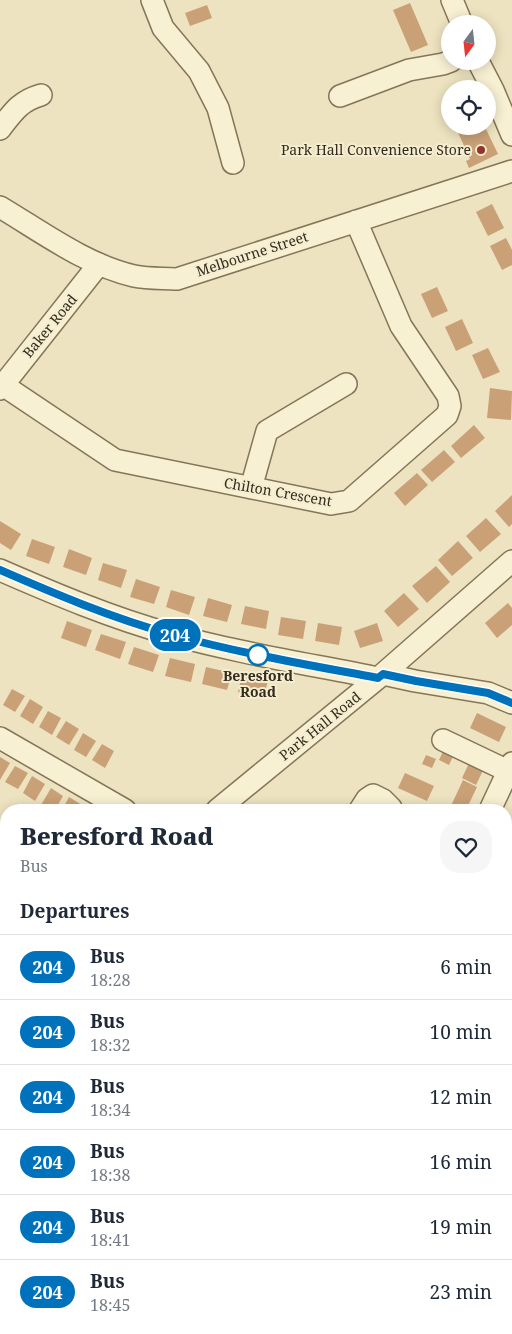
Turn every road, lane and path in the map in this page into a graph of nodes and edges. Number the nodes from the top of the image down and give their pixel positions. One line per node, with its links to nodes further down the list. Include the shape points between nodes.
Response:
1 (152, 0): 10 (street, via 163,28 199,71 218,108)
2 (452, 0): 3 (street)
3 (458, 15)
4 (441, 64): 7 (street, via 409,70)
5 (483, 70): 9 (street)
6 (41, 95): 8 (street, via 29,98)
7 (340, 96)
8 (0, 129)
9 (512, 135)
10 (233, 163)
11 (512, 171): 13 (street, Melbourne Street)
12 (0, 207): 14 (street, Melbourne Street)
13 (356, 221): 14 (street, Melbourne Street, via 177,279 135,277); 17 (street, Chilton Crescent, via 401,326 448,396 450,406 447,414 349,501 331,504)
14 (100, 264): 16 (street, Baker Road)
15 (346, 384): 17 (street, via 267,431)
16 (2, 387): 17 (street, Chilton Crescent, via 115,460)
17 (251, 488)
18 (512, 561): 20 (street, Park Hall Road)
19 (0, 570): 20 (street, via 170,634 229,649)
20 (380, 676): 21 (street, via 488,693); 26 (street, Park Hall Road)
21 (512, 703)
22 (0, 738): 25 (street)
23 (443, 740): 24 (street)
24 (510, 768): 29 (street)
25 (115, 804)
26 (224, 804)
27 (364, 804): 28 (street, via 373,795)
28 (387, 804)
29 (493, 804)

